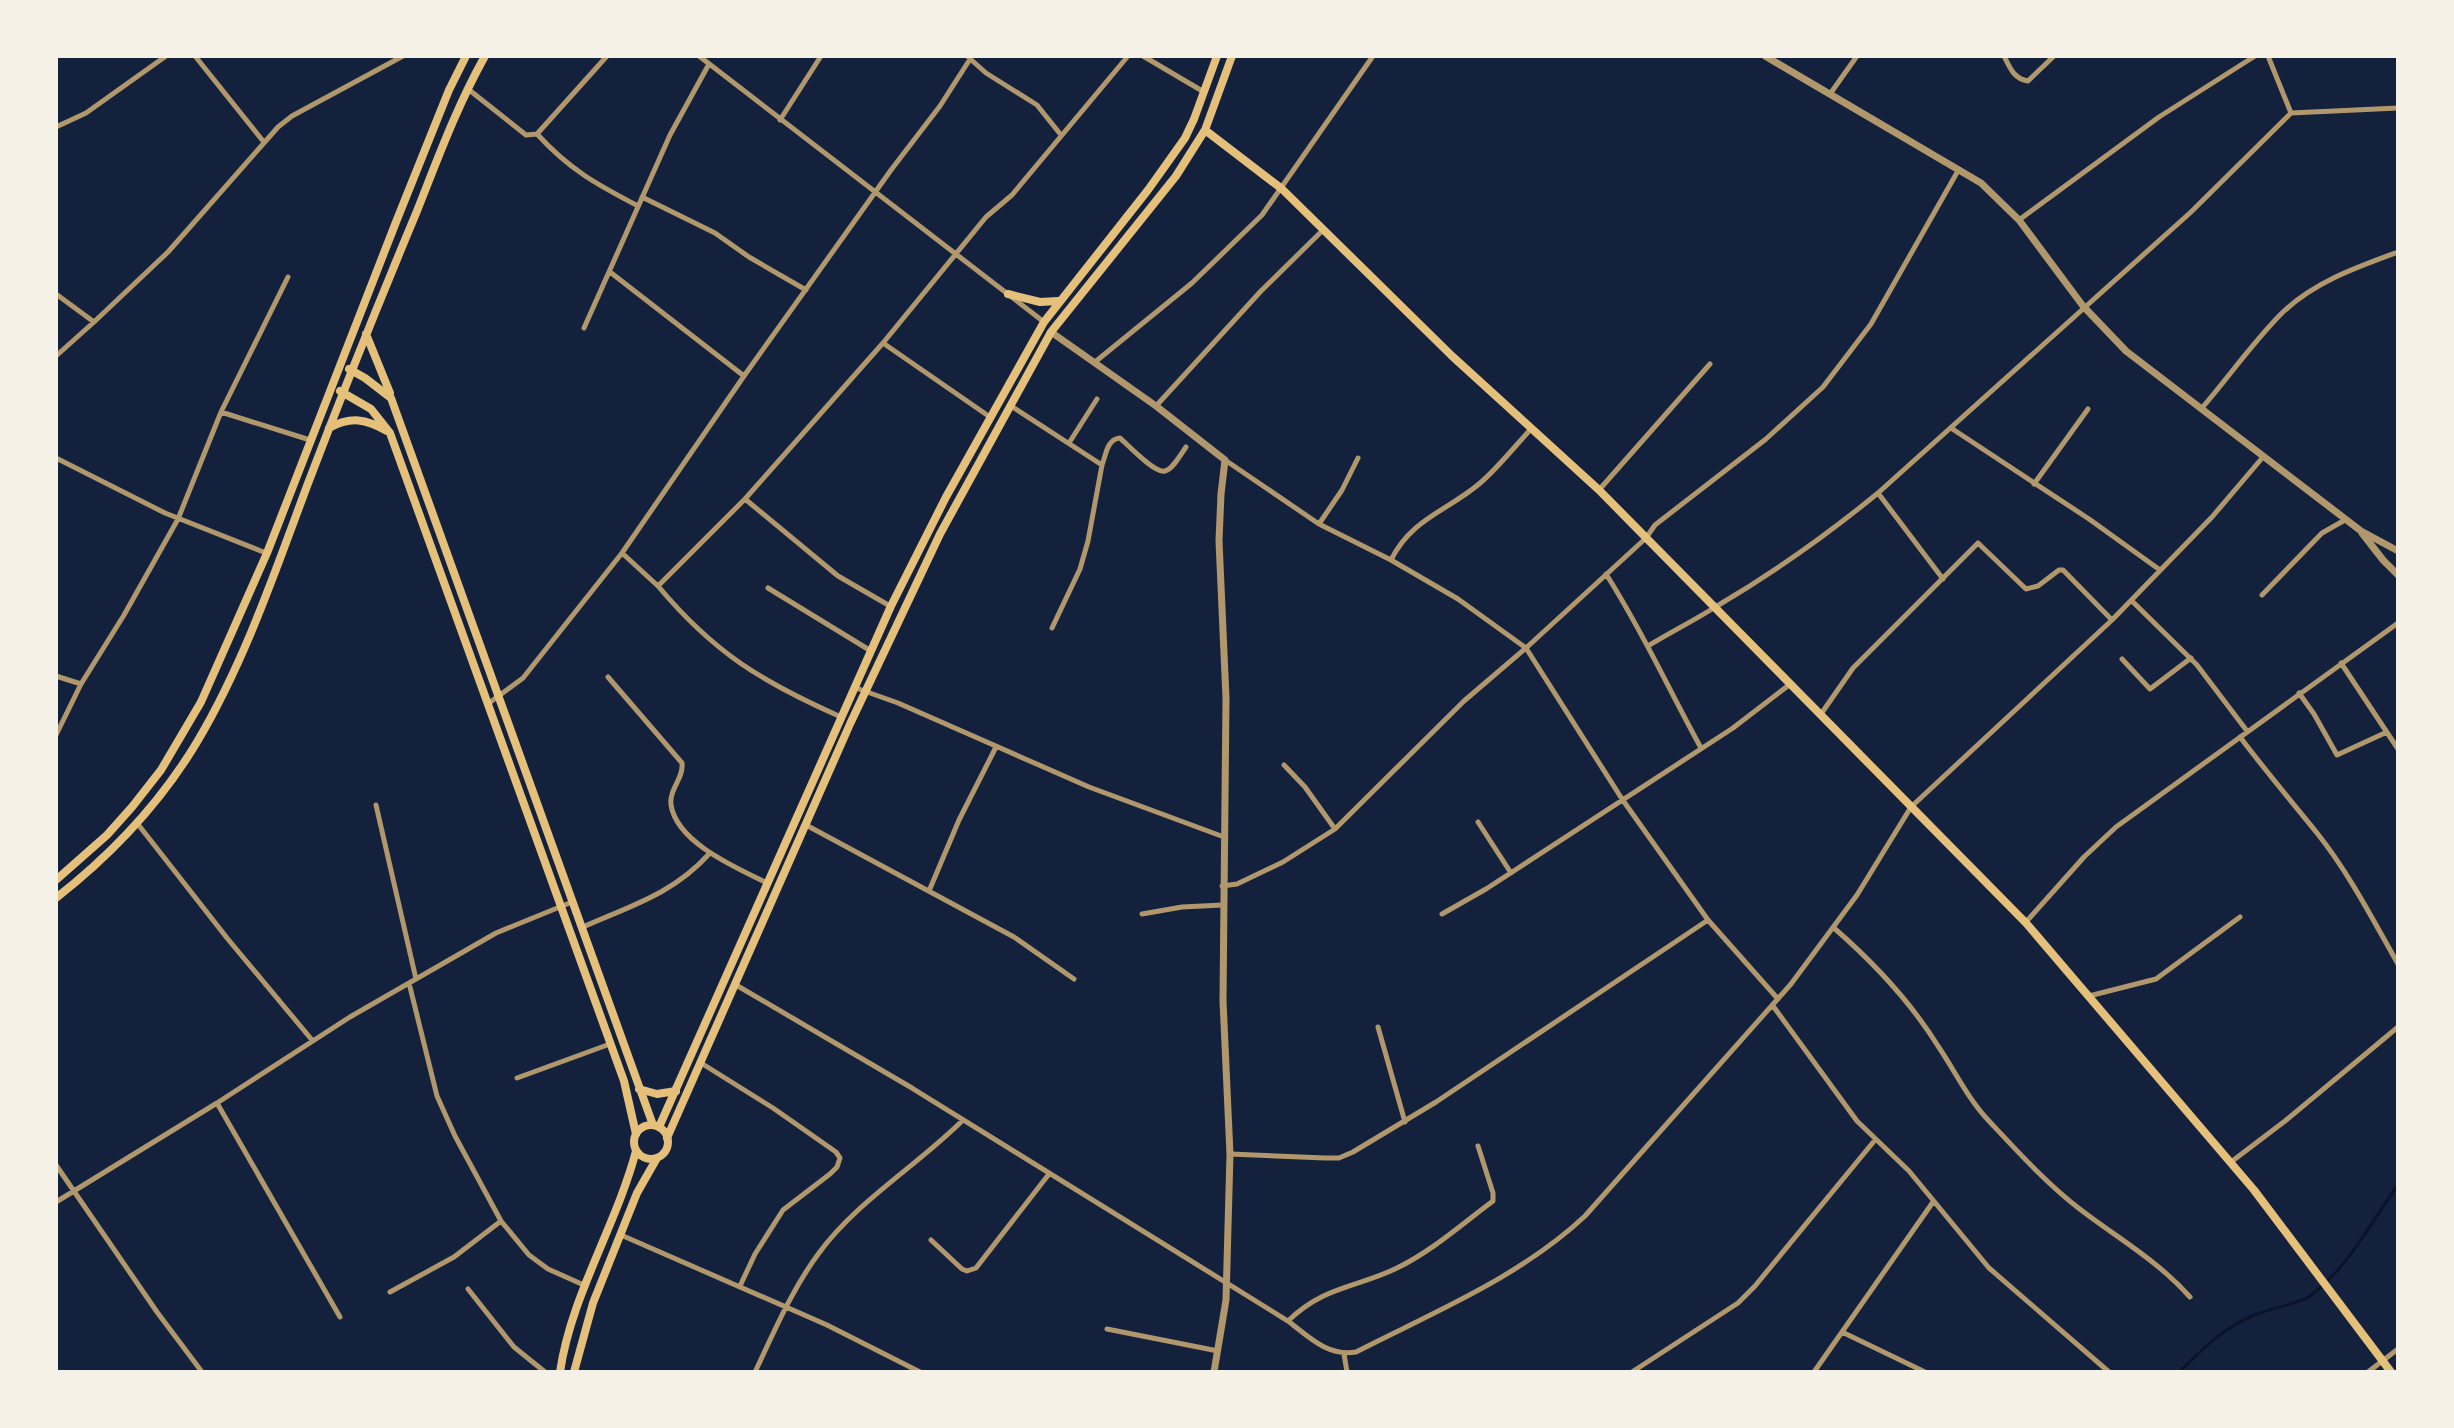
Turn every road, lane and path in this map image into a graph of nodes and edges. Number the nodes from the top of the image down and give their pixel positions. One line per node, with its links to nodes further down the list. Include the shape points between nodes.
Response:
1 (166, 56): 28 (street, via 86,113)
2 (195, 56): 32 (street)
3 (403, 56): 32 (street, via 292,116)
4 (466, 56): 34 (main road)
5 (485, 56): 22 (main road)
6 (607, 56): 30 (street)
7 (699, 56): 21 (street)
8 (821, 56): 27 (street)
9 (1128, 56): 31 (street)
10 (1143, 56): 23 (street)
11 (1217, 56): 23 (main road)
12 (1232, 56): 29 (main road)
13 (1373, 56): 36 (street)
14 (1765, 56): 24 (street)
15 (1857, 56): 24 (street)
16 (2004, 56): 17 (street, via 2014,74 2028,81)
17 (2054, 56)
18 (2255, 56): 41 (street, via 2159,117)
19 (2268, 56): 26 (street)
20 (970, 57): 31 (street, via 1037,105); 37 (street)
21 (709, 64): 27 (street); 38 (street)
22 (467, 88): 30 (street, via 526,135); 35 (main road)
23 (1205, 92): 40 (main road, via 1185,138)
24 (1830, 94): 33 (street)
25 (2398, 108): 26 (street)
26 (2291, 113): 52 (street, via 2191,212)
27 (780, 120): 37 (street)
28 (56, 127)
29 (1205, 130): 36 (main road); 42 (main road)
30 (537, 134): 39 (street, via 574,171)
31 (1061, 135): 45 (street)
32 (263, 141): 53 (street, via 168,252)
33 (1959, 169): 41 (street); 97 (street, via 1871,324 1823,387 1766,439 1655,525)
34 (412, 184): 35 (main road); 62 (main road)
35 (426, 189): 57 (main road)
36 (1282, 189): 43 (main road); 60 (street, via 1239,240)
37 (876, 193): 45 (street); 48 (street)
38 (642, 197): 39 (street); 48 (street, via 715,233)
39 (638, 206): 46 (street)
40 (1125, 219): 42 (main road); 51 (main road)
41 (2019, 220): 52 (street)
42 (1134, 227): 56 (main road)
43 (1325, 229): 70 (street); 77 (main road)
44 (2398, 252): 72 (street, via 2343,273 2283,312)
45 (955, 255): 50 (street); 58 (street)
46 (610, 272): 55 (street); 64 (street)
47 (288, 277): 73 (street)
48 (806, 290): 64 (street)
49 (56, 294): 53 (street)
50 (1008, 294): 51 (main road); 54 (street)
51 (1058, 301): 54 (main road)
52 (2083, 306): 72 (street, via 2126,351); 75 (street)
53 (94, 322): 59 (street)
54 (1044, 322): 74 (main road)
55 (584, 328)
56 (1051, 332): 60 (street); 69 (main road)
57 (366, 334): 63 (main road); 67 (main road)
58 (883, 343): 74 (street); 90 (street)
59 (56, 356)
60 (1095, 362): 70 (street)
61 (1710, 364): 88 (street)
62 (341, 365): 63 (main road); 65 (main road)
63 (353, 371): 66 (main road); 67 (main road)
64 (744, 376): 100 (street)
65 (332, 388): 66 (main road); 79 (main road)
66 (343, 393): 76 (main road); 78 (main road, via 371,409)
67 (391, 398): 127 (main road)
68 (1097, 399): 80 (street)
69 (1010, 405): 80 (street); 96 (main road)
70 (1156, 406): 85 (street)
71 (2088, 409): 87 (street)
72 (2201, 409): 82 (street)
73 (221, 412): 79 (street); 91 (street)
74 (990, 417): 94 (main road)
75 (1951, 428): 87 (street); 89 (street)
76 (329, 429): 78 (main road, via 359,419); 143 (main road, via 220,699 183,762)
77 (1532, 429): 88 (main road); 101 (street, via 1478,485 1409,533)
78 (390, 433): 128 (main road)
79 (310, 440): 99 (main road)
80 (1069, 443): 86 (street)
81 (1186, 447): 86 (street, via 1164,472 1114,438)
82 (2264, 456): 92 (street); 102 (street)
83 (56, 458): 91 (street)
84 (1358, 458): 93 (street)
85 (1225, 460): 93 (street); 146 (street, via 1219,541 1226,698)
86 (1102, 465): 114 (street, via 1080,569)
87 (2034, 484): 102 (street)
88 (1599, 490): 97 (main road)
89 (1878, 493): 105 (street); 111 (street)
90 (745, 499): 106 (street); 110 (street, via 838,576)
91 (178, 519): 99 (street); 123 (street)
92 (2345, 520): 95 (street); 108 (street, via 2322,533)
93 (1319, 524): 101 (street)
94 (930, 529): 96 (main road); 110 (main road)
95 (2361, 531): 98 (street); 104 (street)
96 (940, 534): 125 (main road)
97 (1646, 538): 103 (street); 111 (main road)
98 (2398, 551)
99 (267, 553): 149 (main road, via 201,702 167,761 107,835)
100 (622, 553): 106 (street); 127 (street, via 523,678)
101 (1391, 560): 116 (street)
102 (2160, 570): 109 (street)
103 (1606, 574): 115 (street); 116 (street)
104 (2398, 575)
105 (1943, 579): 112 (street, via 1978,543 2026,589 2063,570); 129 (street, via 1853,668)
106 (658, 586): 130 (street, via 735,660)
107 (768, 588): 117 (street)
108 (2262, 595)
109 (2132, 601): 112 (street); 118 (street)
110 (891, 606): 117 (main road)
111 (1717, 607): 115 (street); 124 (main road)
112 (2112, 620): 141 (street)
113 (2398, 623): 120 (street)
114 (1052, 628)
115 (1648, 646): 136 (street)
116 (1526, 648): 139 (street); 145 (street, via 1464,701)
117 (872, 651): 125 (main road)
118 (2191, 658): 119 (street, via 2150,689); 131 (street)
119 (2122, 659)
120 (2341, 663): 126 (street); 132 (street)
121 (56, 676): 123 (street)
122 (608, 677): 147 (street, via 682,763 671,808)
123 (81, 684): 133 (street)
124 (1789, 685): 129 (main road); 136 (street)
125 (860, 690): 130 (main road); 135 (street); 144 (main road)
126 (2299, 693): 131 (street); 132 (street, via 2337,755)
127 (498, 697): 128 (street); 154 (main road)
128 (488, 704): 156 (main road)
129 (1821, 715): 141 (main road)
130 (842, 717): 150 (main road)
131 (2247, 731): 134 (street)
132 (2387, 732): 137 (street)
133 (56, 735)
134 (2240, 737): 161 (street, via 2116,827); 164 (street, via 2318,834)
135 (996, 747): 146 (street); 152 (street)
136 (1701, 748): 139 (street)
137 (2398, 749)
138 (1284, 765): 145 (street)
139 (1622, 799): 148 (street); 160 (street)
140 (376, 805): 165 (street)
141 (1911, 807): 161 (main road); 163 (street)
142 (1478, 822): 148 (street)
143 (137, 823): 153 (main road); 174 (street)
144 (806, 825): 152 (street); 168 (main road)
145 (1335, 829): 151 (street, via 1283,862)
146 (1224, 837): 151 (street)
147 (709, 854): 150 (street); 162 (street, via 692,873 651,899)
148 (1511, 873): 158 (street)
149 (56, 880)
150 (768, 884): 179 (main road)
151 (1222, 886): 155 (street)
152 (929, 891): 166 (street, via 1014,937)
153 (56, 898)
154 (572, 902): 156 (street); 162 (main road)
155 (1223, 905): 157 (street); 189 (street)
156 (560, 906): 165 (street, via 496,933); 175 (main road)
157 (1142, 914)
158 (1442, 914)
159 (2240, 917): 169 (street, via 2156,979)
160 (1708, 920): 170 (street); 182 (street)
161 (2026, 923): 169 (main road)
162 (582, 927): 178 (main road)
163 (1834, 928): 170 (street); 205 (street, via 1881,971 2005,1138 2061,1194 2159,1265)
164 (2398, 964)
165 (416, 979): 167 (street)
166 (1074, 979)
167 (409, 983): 174 (street); 197 (street, via 437,1096)
168 (736, 985): 176 (main road); 181 (street)
169 (2088, 997): 191 (main road)
170 (1778, 999): 171 (street)
171 (1773, 1006): 186 (street); 213 (street, via 1563,1236 1491,1283)
172 (1378, 1027): 182 (street)
173 (2398, 1027): 191 (street)
174 (312, 1040): 180 (street)
175 (610, 1044): 177 (street); 184 (main road)
176 (701, 1063): 185 (main road); 202 (street, via 840,1158 830,1174 783,1210)
177 (517, 1078)
178 (639, 1089): 179 (main road, via 657,1094); 183 (main road)
179 (676, 1091): 183 (main road)
180 (217, 1103): 194 (street); 207 (street)
181 (963, 1120): 193 (street); 206 (street, via 844,1225 819,1252)
182 (1405, 1122): 189 (street, via 1339,1158)
183 (656, 1126): 184 (main road, via 643,1126); 185 (main road)
184 (636, 1134): 188 (main road)
185 (667, 1138): 190 (main road, via 666,1150)
186 (1875, 1140): 196 (street); 223 (street, via 1738,1303)
187 (1478, 1146): 208 (street, via 1493,1201 1396,1269 1320,1296)
188 (636, 1151): 190 (main road); 201 (main road)
189 (1230, 1154): 200 (street)
190 (657, 1158): 198 (main road)
191 (2230, 1162): 214 (main road)
192 (56, 1165): 194 (street)
193 (1049, 1174): 199 (street, via 976,1268 962,1269); 200 (street)
194 (73, 1190): 195 (street); 215 (street)
195 (56, 1202)
196 (1933, 1202): 210 (street); 226 (street, via 1989,1268)
197 (501, 1221): 201 (street, via 529,1255); 204 (street, via 454,1257)
198 (620, 1234): 202 (street); 218 (main road)
199 (931, 1240)
200 (1226, 1284): 208 (street); 212 (street)
201 (586, 1286): 217 (main road, via 572,1318)
202 (740, 1286): 206 (street)
203 (468, 1289): 216 (street, via 514,1347)
204 (390, 1292)
205 (2190, 1297)
206 (786, 1307): 219 (street); 220 (street)
207 (340, 1317)
208 (1288, 1321): 213 (street, via 1327,1349)
209 (1107, 1329): 212 (street)
210 (1842, 1332): 224 (street); 225 (street)
211 (2398, 1349): 214 (street)
212 (1218, 1351): 221 (street)
213 (1344, 1354): 222 (street)
214 (2382, 1360): 227 (street); 228 (main road)
215 (202, 1372)
216 (545, 1372)
217 (560, 1372)
218 (574, 1372)
219 (755, 1372)
220 (920, 1372)
221 (1214, 1372)
222 (1347, 1372)
223 (1632, 1372)
224 (1814, 1372)
225 (1925, 1372)
226 (2109, 1372)
227 (2368, 1372)
228 (2391, 1372)

